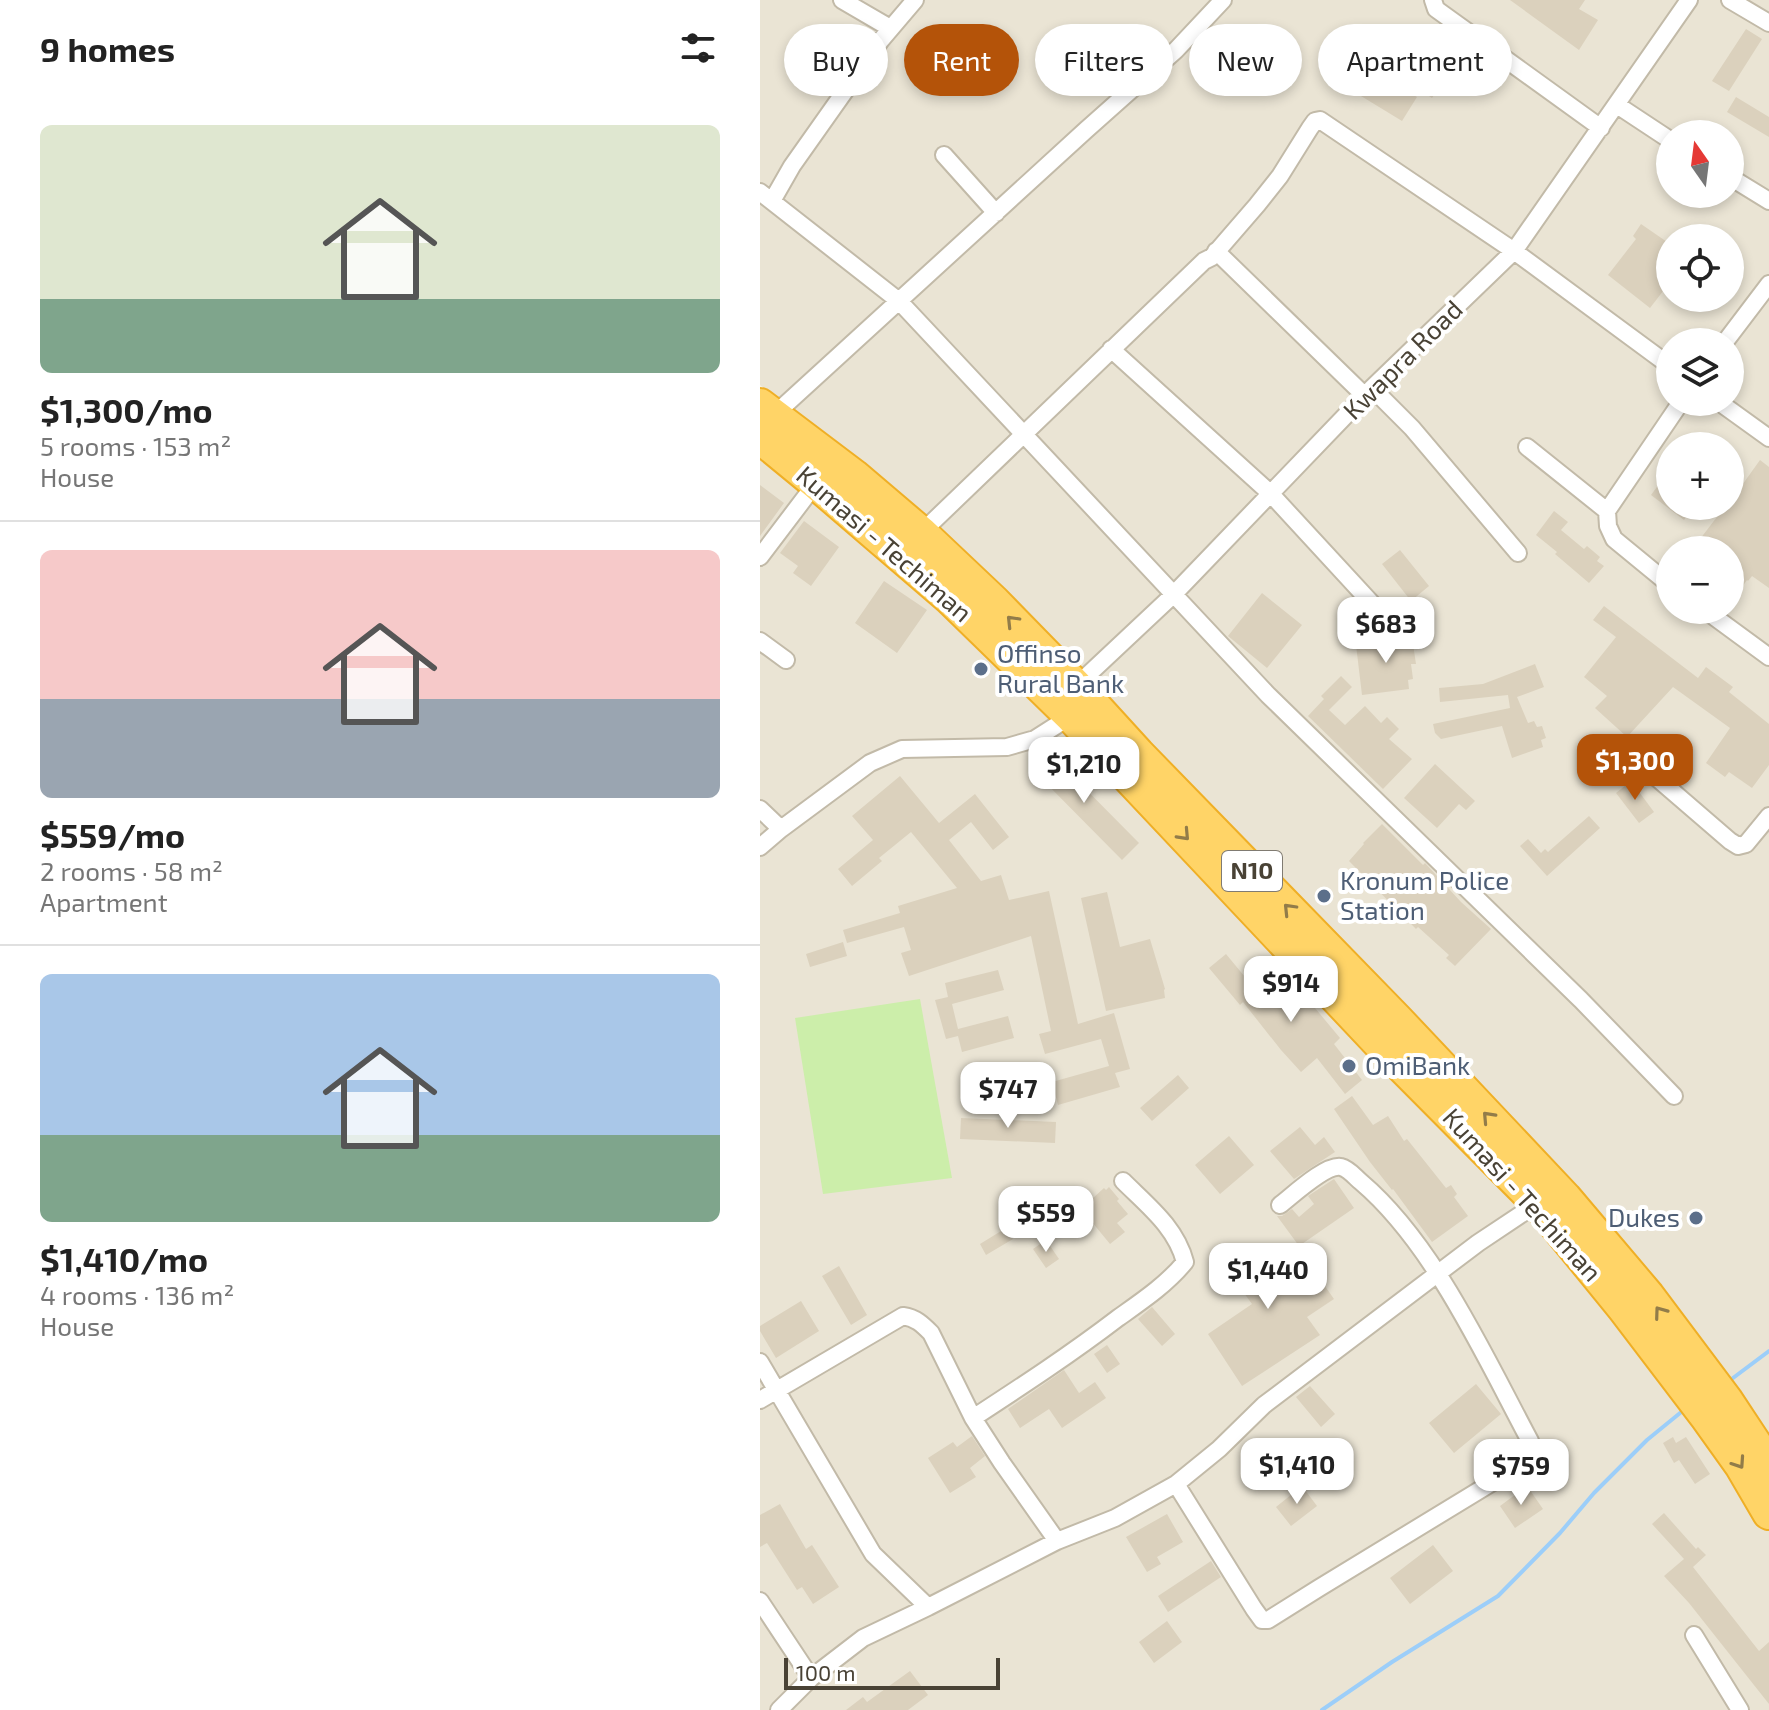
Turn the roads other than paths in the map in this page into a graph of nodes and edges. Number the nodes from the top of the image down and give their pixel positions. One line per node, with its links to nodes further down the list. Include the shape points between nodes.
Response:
1 (842, 0): 8 (street)
2 (915, 0): 8 (street)
3 (1223, 0): 16 (street, via 1176,50)
4 (1433, 0): 10 (street, via 1436,9)
5 (1689, 0): 9 (street, Kwapra Road)
6 (1730, 0): 7 (street)
7 (1769, 23)
8 (890, 28): 14 (street)
9 (1617, 105): 10 (street, Kwapra Road); 11 (street)
10 (1601, 128): 18 (street, Kwapra Road)
11 (1656, 131)
12 (944, 155): 16 (street)
13 (1744, 186): 15 (street)
14 (766, 197): 20 (street)
15 (1769, 201)
16 (996, 213): 20 (street)
17 (1216, 251): 18 (street, via 1320,120); 22 (street); 24 (street)
18 (1514, 251): 23 (street); 24 (street, Kwapra Road)
19 (1769, 284): 21 (street)
20 (899, 301): 27 (street); 28 (street)
21 (1736, 328)
22 (1111, 349): 28 (street); 32 (street)
23 (1656, 356)
24 (1368, 392): 32 (street, Kwapra Road); 35 (street, via 1412,428)
25 (1671, 416): 33 (street)
26 (1738, 416): 29 (street)
27 (765, 419): 31 (highway, Kumasi - Techiman / N10); 34 (highway, N10, via 854,476)
28 (1022, 434): 34 (street); 38 (street)
29 (1769, 438)
30 (1527, 447): 33 (street)
31 (816, 483): 36 (street); 44 (highway, Kumasi - Techiman / N10)
32 (1270, 493): 38 (street, Kwapra Road); 39 (street)
33 (1607, 511): 37 (street, via 1614,539)
34 (921, 533): 44 (highway, N10, one-way to 34, via 994,602)
35 (1518, 553)
36 (760, 557)
37 (1656, 574)
38 (1173, 595): 44 (street, Kwapra Road); 50 (street)
39 (1376, 608)
40 (1724, 624): 42 (street)
41 (760, 641): 43 (street)
42 (1769, 657)
43 (786, 660)
44 (1074, 701): 48 (street, Kwapra Road, via 1035,739 1007,747 902,749 870,763); 52 (highway, Kumasi - Techiman / N10, one-way to 52, via 1381,1045); 56 (highway, N10, one-way to 44, via 1648,1296 1565,1198 1138,754)
45 (1621, 747): 47 (street, via 1738,846)
46 (760, 809): 48 (street)
47 (1766, 828)
48 (781, 829): 49 (street, Kwapra Road)
49 (760, 847)
50 (1674, 1096)
51 (1123, 1181): 60 (street, via 1172,1231 1185,1262 1087,1342)
52 (1538, 1203): 54 (street); 56 (highway, Kumasi - Techiman / N10, via 1623,1307)
53 (1280, 1205): 54 (street, via 1324,1171 1345,1169 1382,1200)
54 (1438, 1274): 62 (street, via 1264,1405); 62 (street, via 1530,1441 1524,1463 1268,1620 1254,1609)
55 (760, 1362): 57 (street)
56 (1695, 1380): 59 (highway, N10)
57 (778, 1390): 58 (street); 60 (street, via 903,1316 931,1333); 66 (street, via 873,1554)
58 (760, 1400)
59 (1716, 1408): 61 (highway, N10); 63 (highway, N10, one-way to 63)
60 (973, 1418): 64 (street)
61 (1769, 1465)
62 (1176, 1484): 64 (street, via 1115,1518)
63 (1769, 1513)
64 (1057, 1541): 66 (street)
65 (760, 1601): 68 (street)
66 (928, 1607): 68 (street, via 863,1638)
67 (1694, 1635): 70 (street)
68 (811, 1678): 69 (street)
69 (779, 1710)
70 (1740, 1710)

